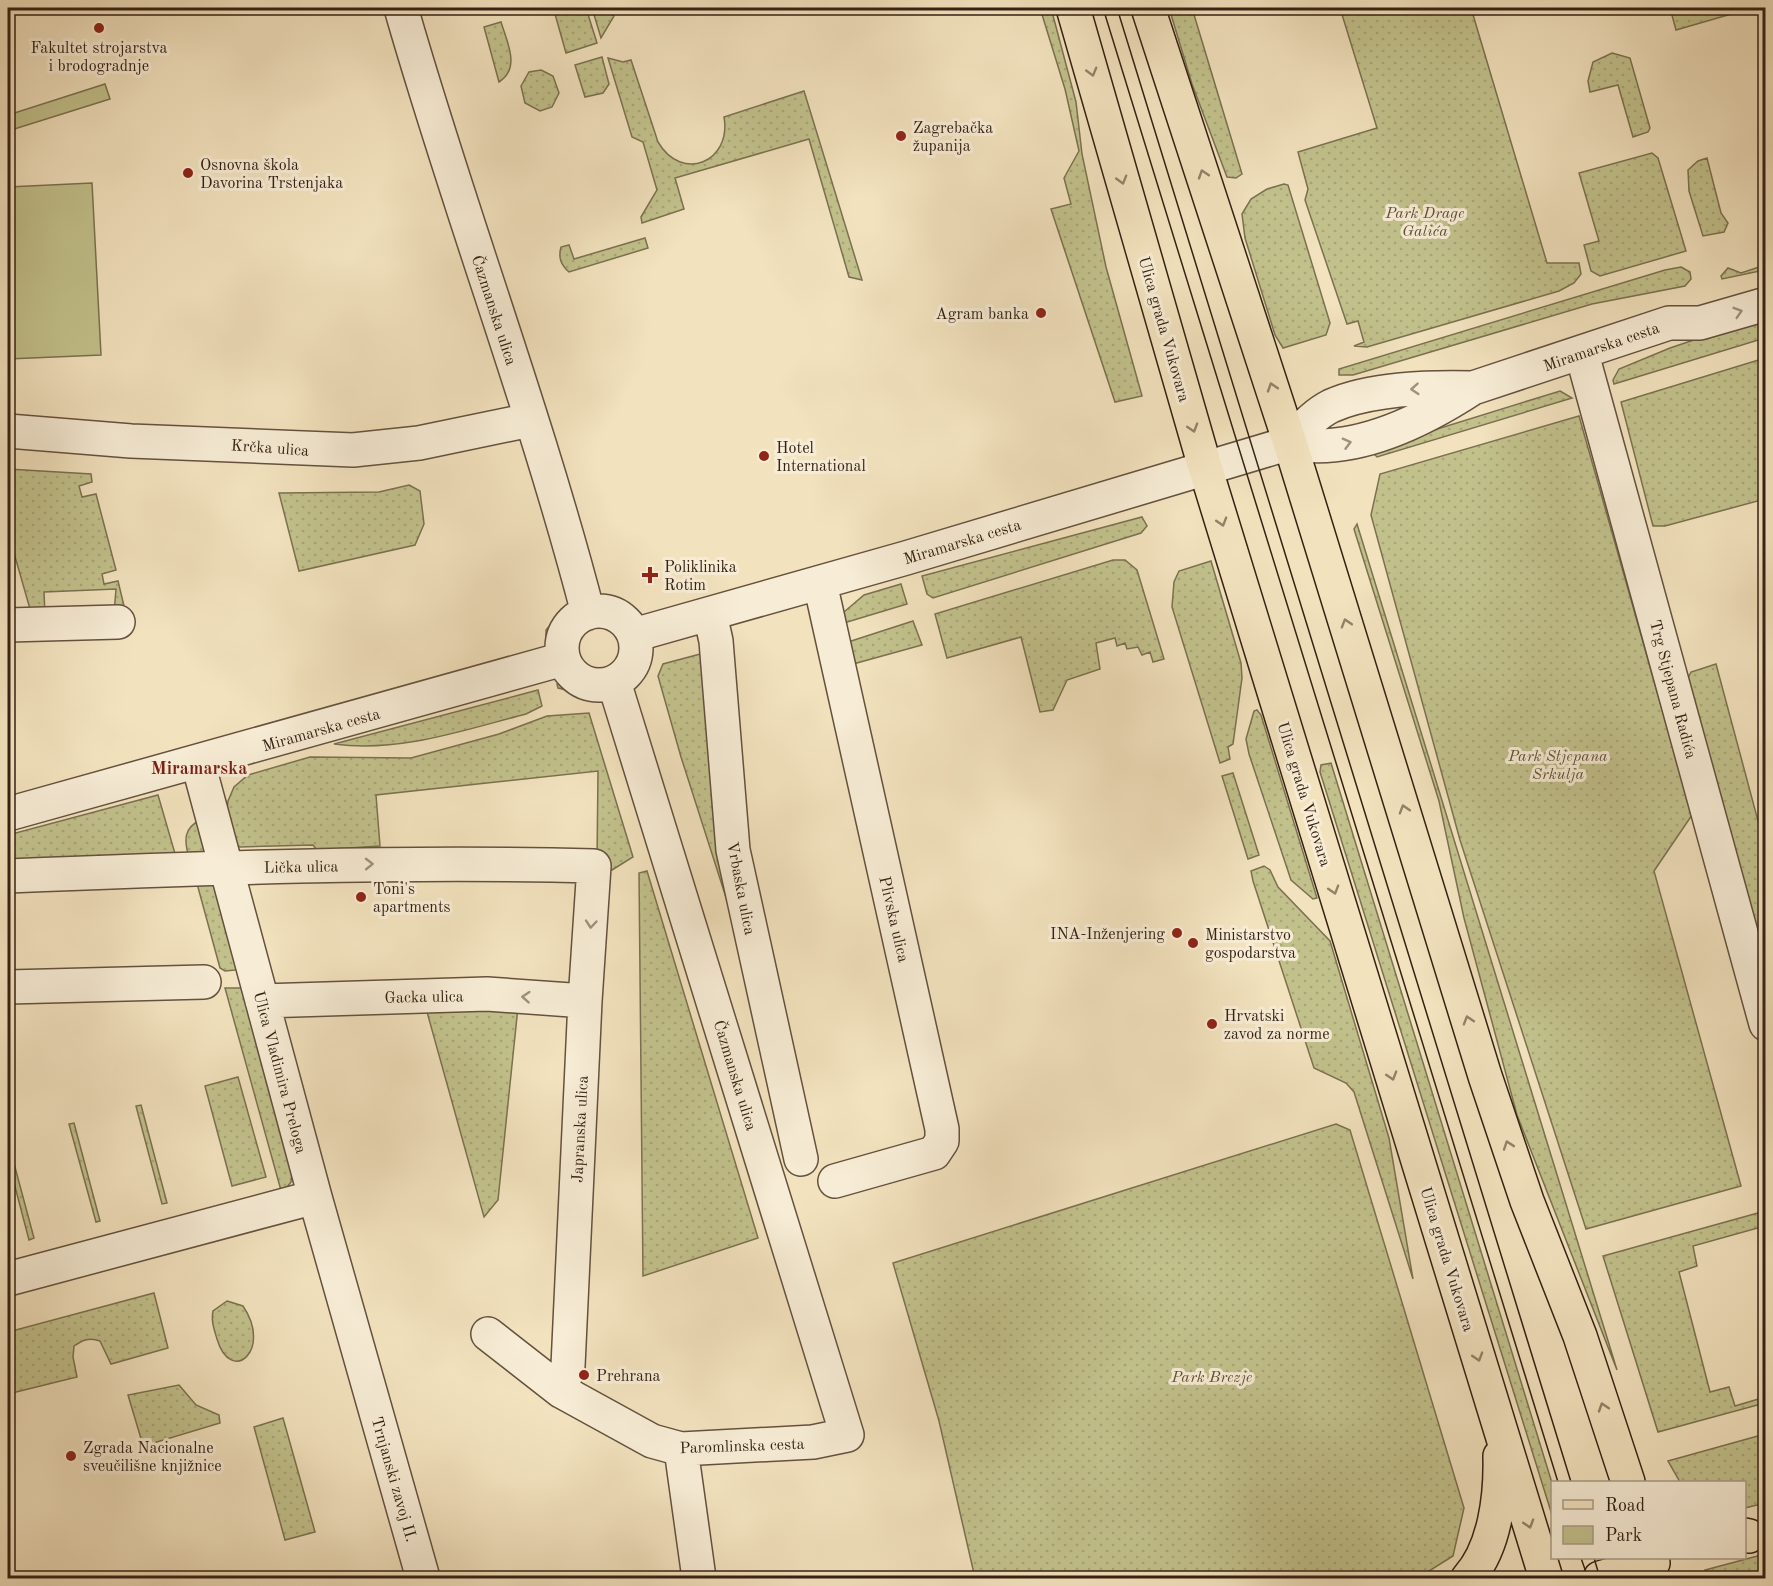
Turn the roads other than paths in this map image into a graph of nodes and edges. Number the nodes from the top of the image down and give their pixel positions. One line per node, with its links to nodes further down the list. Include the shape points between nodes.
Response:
1 (401, 8): 8 (street, Čazmanska ulica)
2 (1073, 8): 11 (main road, Ulica grada Vukovara, one-way to 11)
3 (1148, 8): 10 (main road, one-way to 3)
4 (1766, 281): 6 (street, via 1708,298)
5 (1766, 304): 6 (street, Miramarska cesta, one-way to 5, via 1700,323)
6 (1669, 323): 7 (street, Miramarska cesta)
7 (1582, 354): 10 (street, Miramarska cesta, via 1473,388 1402,426 1342,445); 29 (street, Trg Stjepana Radića)
8 (531, 420): 9 (street, Krčka ulica, via 418,443 353,450 132,441); 13 (street, Čazmanska ulica)
9 (8, 431)
10 (1290, 443): 11 (street, Miramarska cesta); 40 (main road, one-way to 10, via 1485,1076)
11 (1204, 467): 12 (street, Miramarska cesta); 37 (main road, Ulica grada Vukovara, one-way to 37)
12 (820, 583): 14 (street, Miramarska cesta); 31 (street, Plivska ulica, via 942,1129 942,1141 934,1153)
13 (588, 613): 17 (street, via 610,613); 18 (street, via 565,634)
14 (710, 614): 17 (street, Miramarska cesta); 30 (street, Vrbaska ulica, via 716,641 733,850)
15 (118, 622): 16 (street)
16 (8, 625)
17 (634, 635): 19 (street, via 634,659 629,670)
18 (564, 659): 19 (street, via 586,683); 20 (street, Miramarska cesta)
19 (614, 682): 38 (street, Čazmanska ulica, via 847,1435)
20 (198, 763): 21 (street, Miramarska cesta); 23 (street, Ulica Vladimira Preloga)
21 (8, 814)
22 (594, 866): 23 (street, Lička ulica, one-way to 22, via 452,862); 27 (street, Japranska ulica, one-way to 27)
23 (226, 867): 24 (street, Lička ulica); 28 (street, Ulica Vladimira Preloga)
24 (8, 876)
25 (204, 982): 26 (street)
26 (8, 987)
27 (585, 1000): 28 (street, Gacka ulica, one-way to 28, via 487,994); 36 (street, Japranska ulica, via 568,1366)
28 (262, 1001): 32 (street, Ulica Vladimira Preloga)
29 (1766, 1024)
30 (801, 1159)
31 (835, 1181)
32 (315, 1197): 33 (street); 35 (street, Ulica Vladimira Preloga)
33 (8, 1279)
34 (488, 1334): 36 (street, Paromlinska cesta)
35 (366, 1380): 42 (street, Trnjanski zavoj II.)
36 (561, 1391): 39 (street, Paromlinska cesta, via 652,1441)
37 (1500, 1428): 44 (main road, via 1500,1486 1486,1550); 45 (main road, Ulica grada Vukovara, one-way to 45)
38 (813, 1442): 39 (street, Paromlinska cesta)
39 (681, 1449): 43 (street)
40 (1629, 1476)
41 (1659, 1564): 46 (main road)
42 (423, 1578)
43 (699, 1578)
44 (1468, 1578)
45 (1546, 1578)
46 (1600, 1578)

